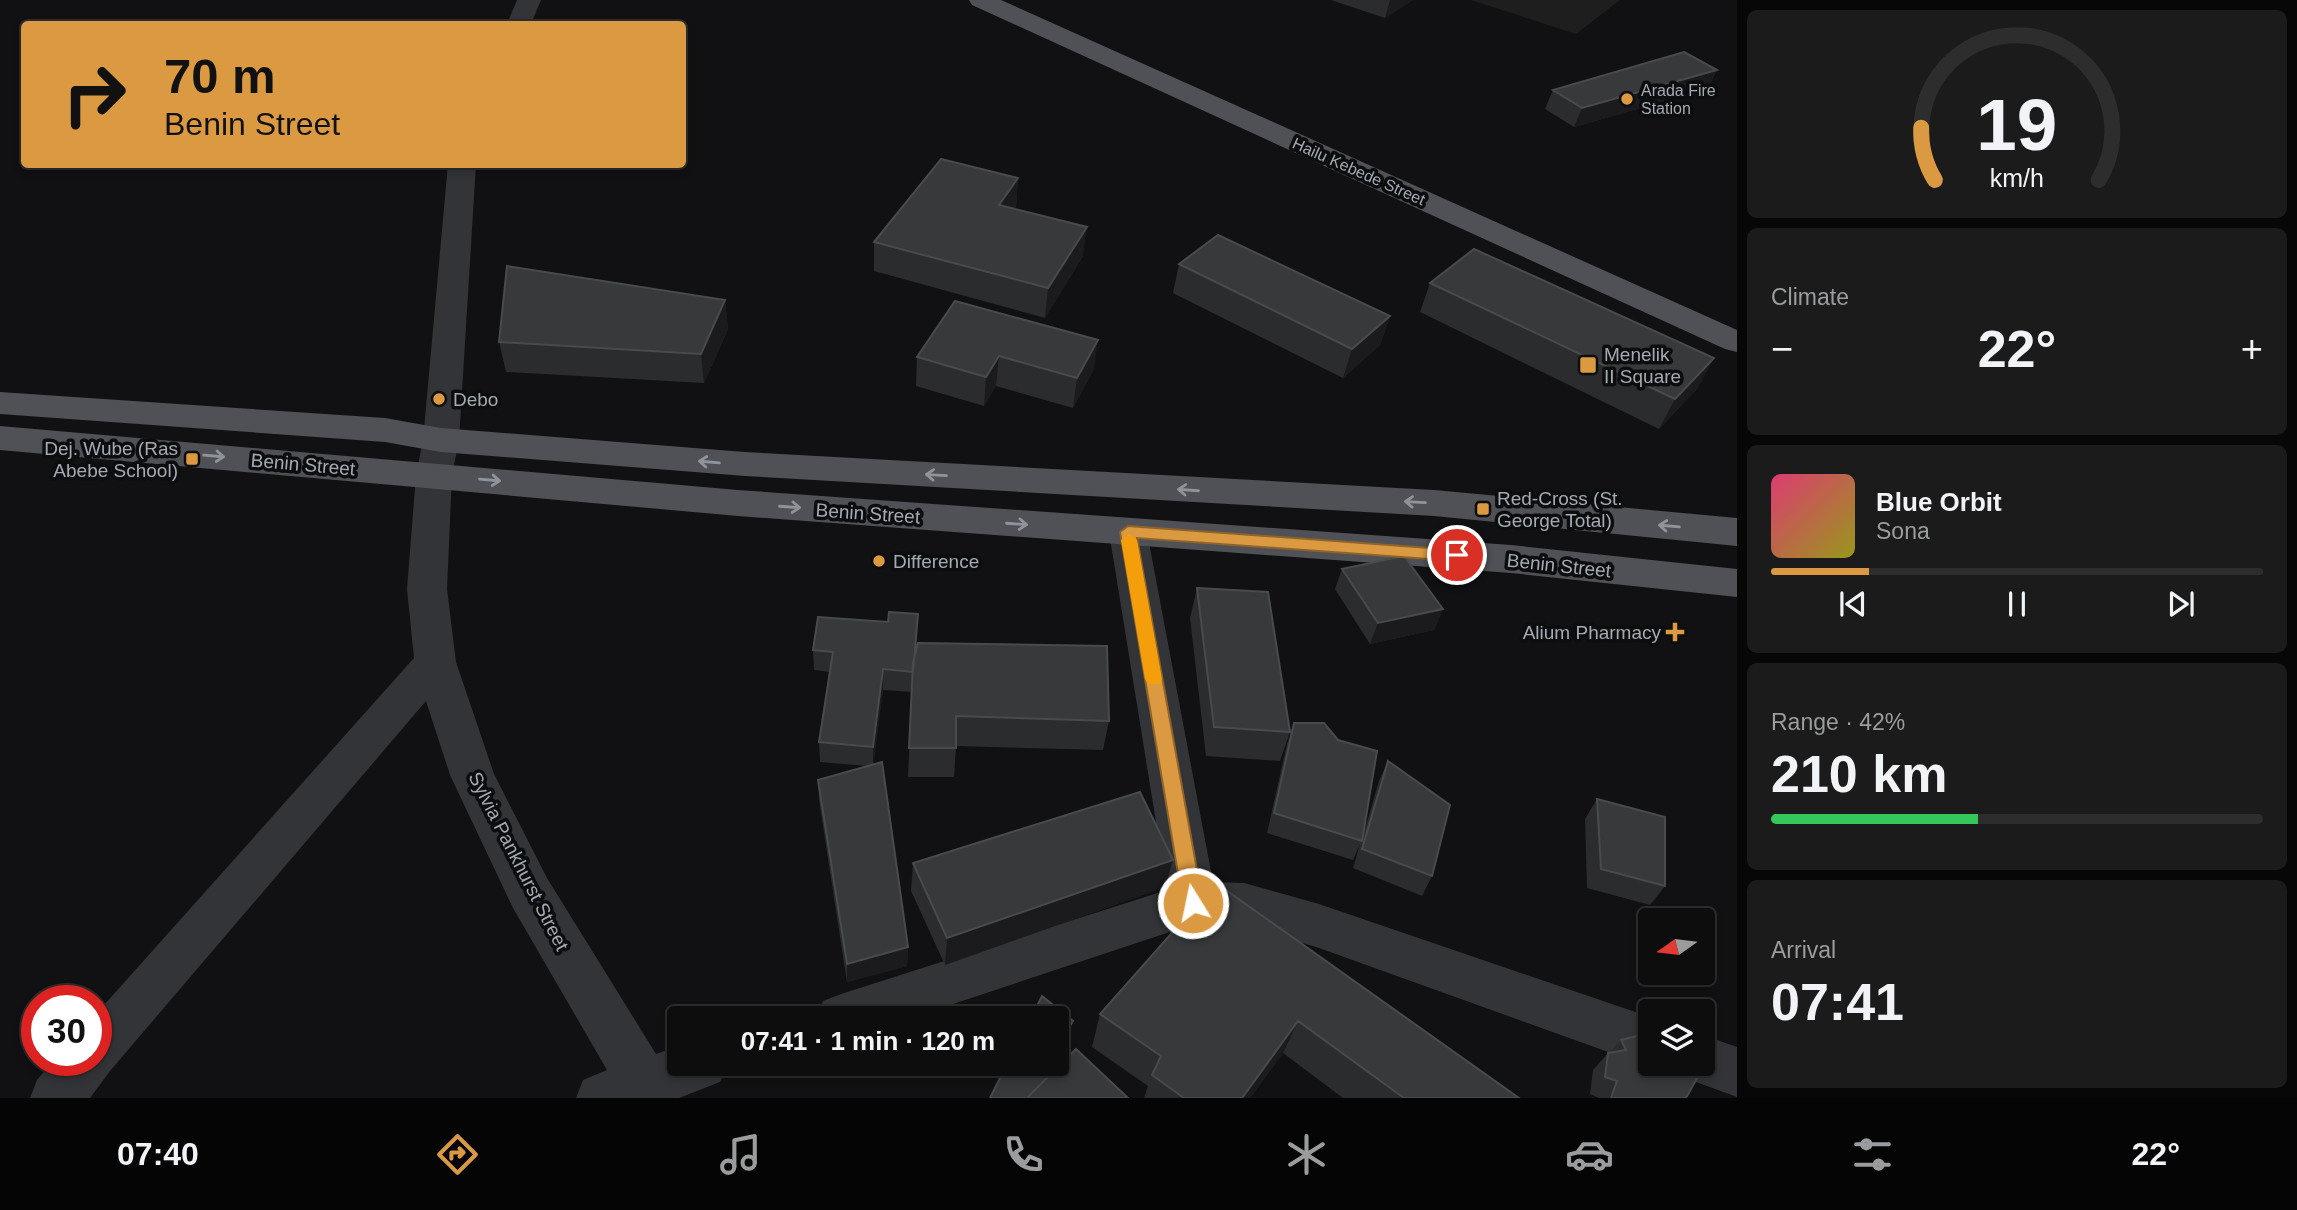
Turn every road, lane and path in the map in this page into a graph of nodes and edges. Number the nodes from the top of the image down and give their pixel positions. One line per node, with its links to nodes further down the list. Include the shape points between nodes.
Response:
1 (529, 0): 3 (street)
2 (981, 0): 5 (main road, Hailu Kebede Street)
3 (520, 21)
4 (463, 168): 8 (street, Sylvia Pankhurst Street)
5 (1737, 342)
6 (0, 403): 8 (main road, Benin Street, via 385,430)
7 (0, 438): 8 (main road, Benin Street, one-way to 8)
8 (438, 457): 9 (main road, Benin Street, one-way to 8); 10 (main road, Benin Street, one-way to 10); 14 (street, Sylvia Pankhurst Street, via 427,589)
9 (745, 464): 10 (main road); 12 (main road, Benin Street, one-way to 9, via 1434,503)
10 (738, 503): 11 (main road, Benin Street, one-way to 11)
11 (1128, 532): 13 (main road, Benin Street, via 1511,559); 15 (street)
12 (1737, 532)
13 (1737, 583)
14 (435, 662): 17 (street); 23 (street, Sylvia Pankhurst Street, via 472,775)
15 (1193, 903): 16 (street); 18 (street, via 1244,904 1319,926)
16 (878, 1006)
17 (112, 1034)
18 (1638, 1038)
19 (1715, 1064): 20 (street)
20 (1737, 1072)
21 (75, 1076): 24 (street)
22 (673, 1076): 23 (street)
23 (633, 1093)
24 (56, 1098)

